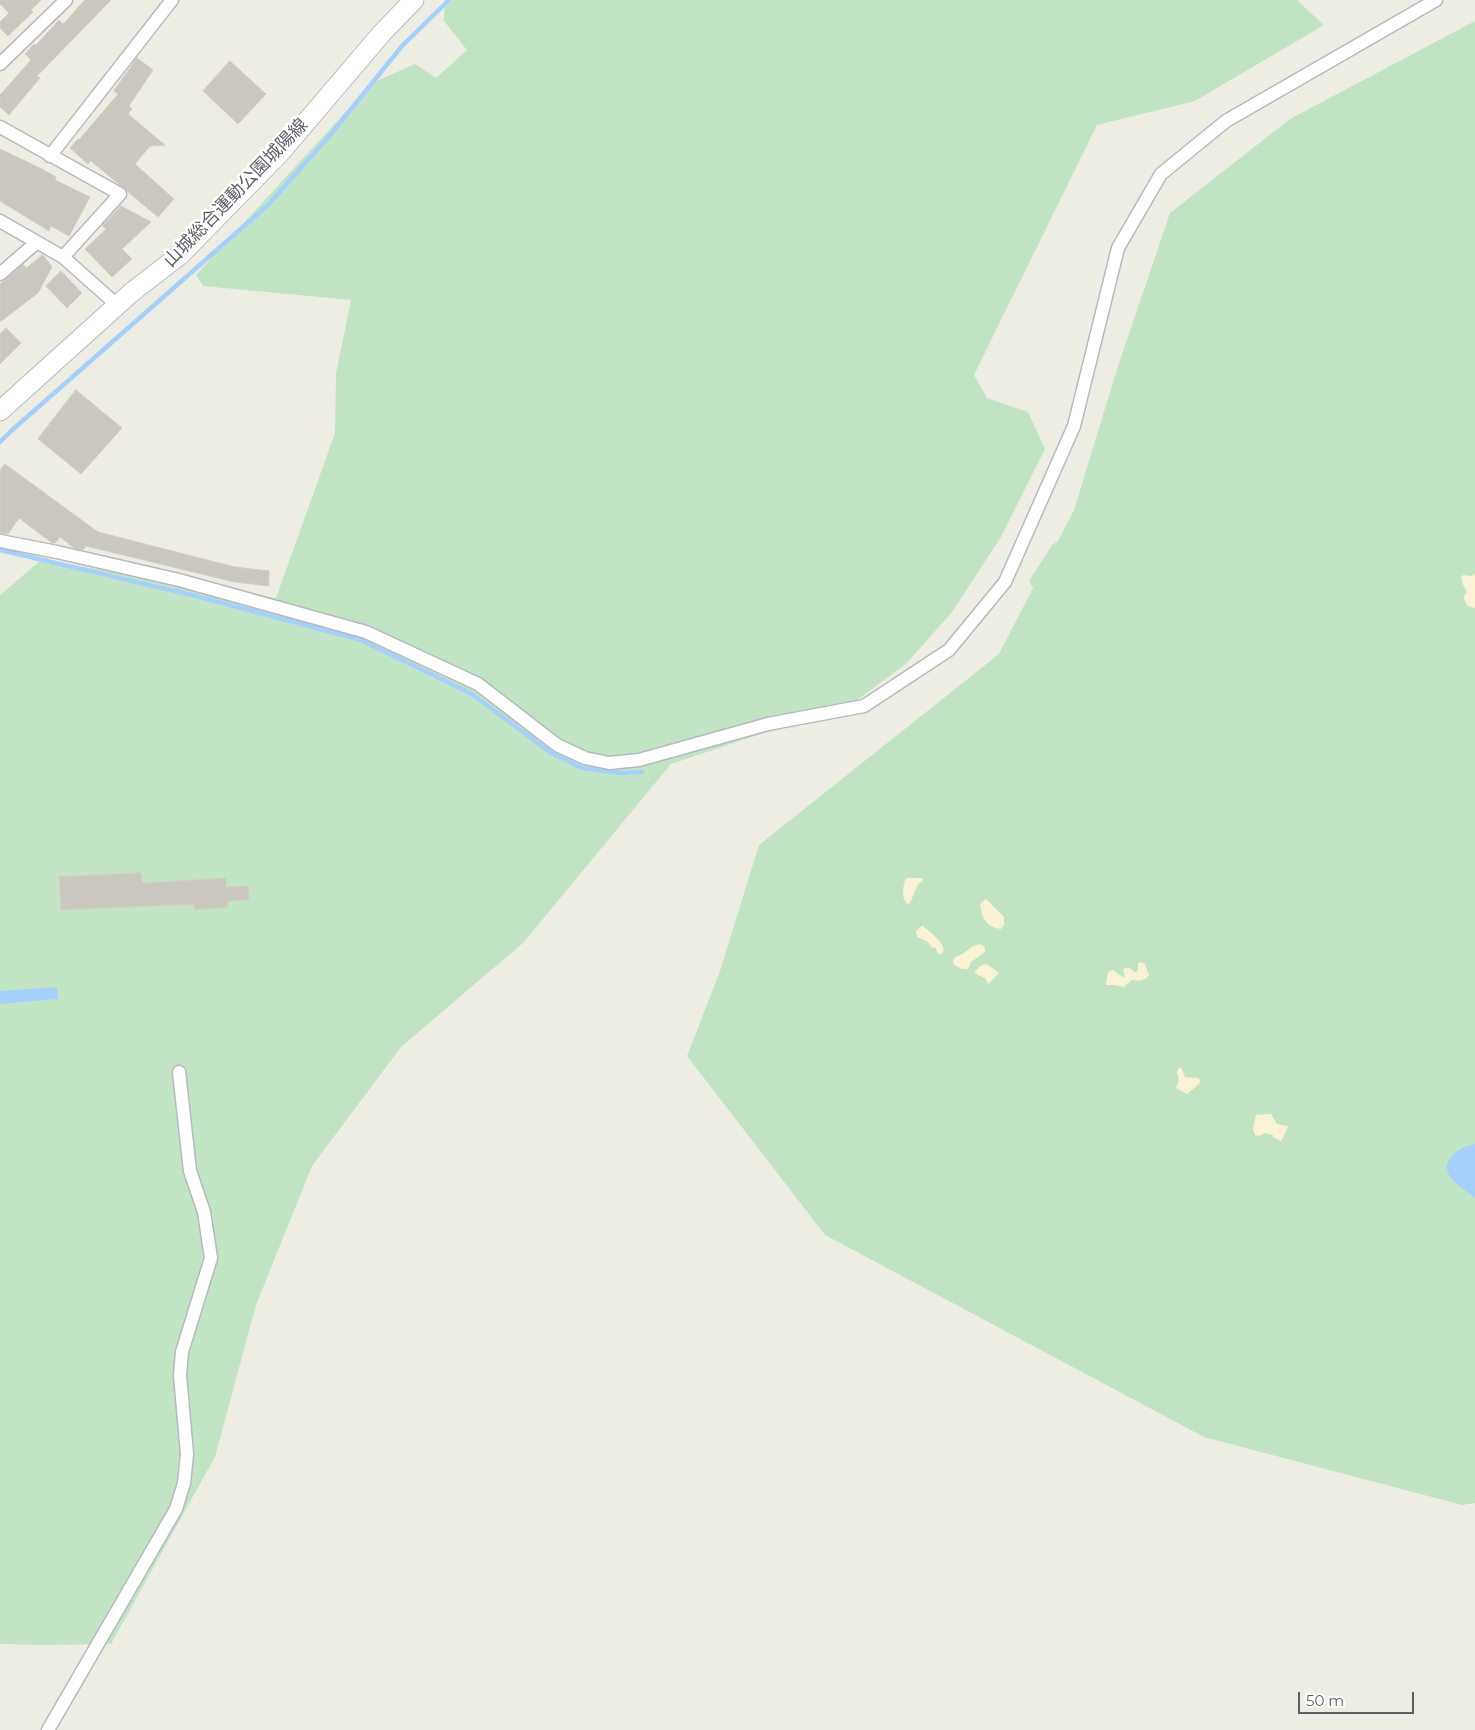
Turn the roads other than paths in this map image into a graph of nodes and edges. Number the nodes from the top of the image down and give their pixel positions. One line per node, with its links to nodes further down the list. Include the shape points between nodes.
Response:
1 (66, 0): 5 (street)
2 (172, 0): 7 (street)
3 (414, 0): 12 (main road, 山城総合運動公園城陽線, via 279,154 180,255)
4 (1436, 0): 14 (street, via 1226,121 1161,174 1118,248 1074,426 1004,582 950,650 864,706 768,724 639,760 609,763 585,758 557,745 478,684 366,632 179,580)
5 (0, 64)
6 (0, 127): 7 (street)
7 (50, 156): 10 (street, via 120,194)
8 (0, 221): 9 (street)
9 (37, 242): 10 (street); 11 (street)
10 (63, 257): 12 (street)
11 (0, 274)
12 (117, 305): 13 (main road, 山城総合運動公園城陽線)
13 (0, 411)
14 (0, 541)
15 (180, 1072): 16 (street, via 190,1171 204,1212 211,1258 182,1352 180,1375 188,1454 184,1483 176,1509)
16 (48, 1730)

